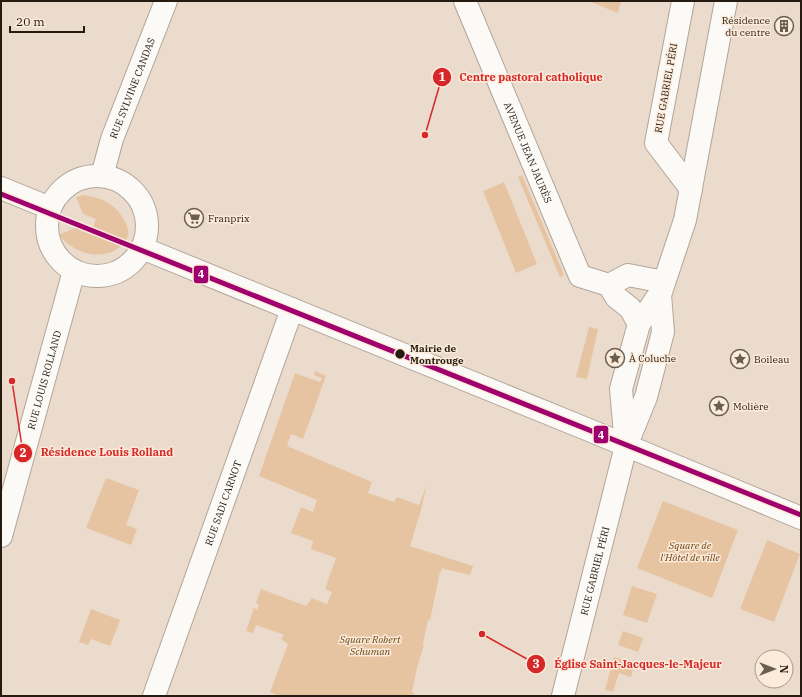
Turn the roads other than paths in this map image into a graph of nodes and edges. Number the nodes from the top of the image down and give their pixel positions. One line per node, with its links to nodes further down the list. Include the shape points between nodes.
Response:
1 (166, 1): 5 (main road, RUE SYLVINE CANDAS, via 112,138)
2 (465, 1): 11 (main road, AVENUE JEAN JAURÈS, via 580,276)
3 (683, 1): 7 (main road, RUE GABRIEL PÉRI, via 656,143)
4 (726, 1): 7 (main road, RUE GABRIEL PÉRI)
5 (102, 176): 8 (main road, via 89,176 77,180 56,197); 9 (main road, via 123,182 138,197 146,217 147,228)
6 (1, 188): 8 (main road)
7 (691, 189): 12 (main road, RUE GABRIEL PÉRI, via 685,220)
8 (50, 208): 10 (main road, via 48,237 63,262)
9 (142, 248): 10 (main road, via 133,261 120,271 105,275 89,275); 13 (main road)
10 (74, 271): 17 (main road, RUE LOUIS ROLLAND)
11 (609, 285): 12 (main road, via 628,275); 14 (main road, via 616,297 630,308)
12 (662, 289): 14 (main road, RUE GABRIEL PÉRI); 15 (main road, RUE GABRIEL PÉRI, via 663,332 646,397)
13 (292, 309): 15 (main road); 18 (main road, RUE SADI CARNOT)
14 (639, 324): 15 (main road, RUE GABRIEL PÉRI, via 621,389)
15 (626, 446): 16 (main road); 19 (main road, RUE GABRIEL PÉRI)
16 (801, 518)
17 (1, 536)
18 (154, 696)
19 (563, 696)

